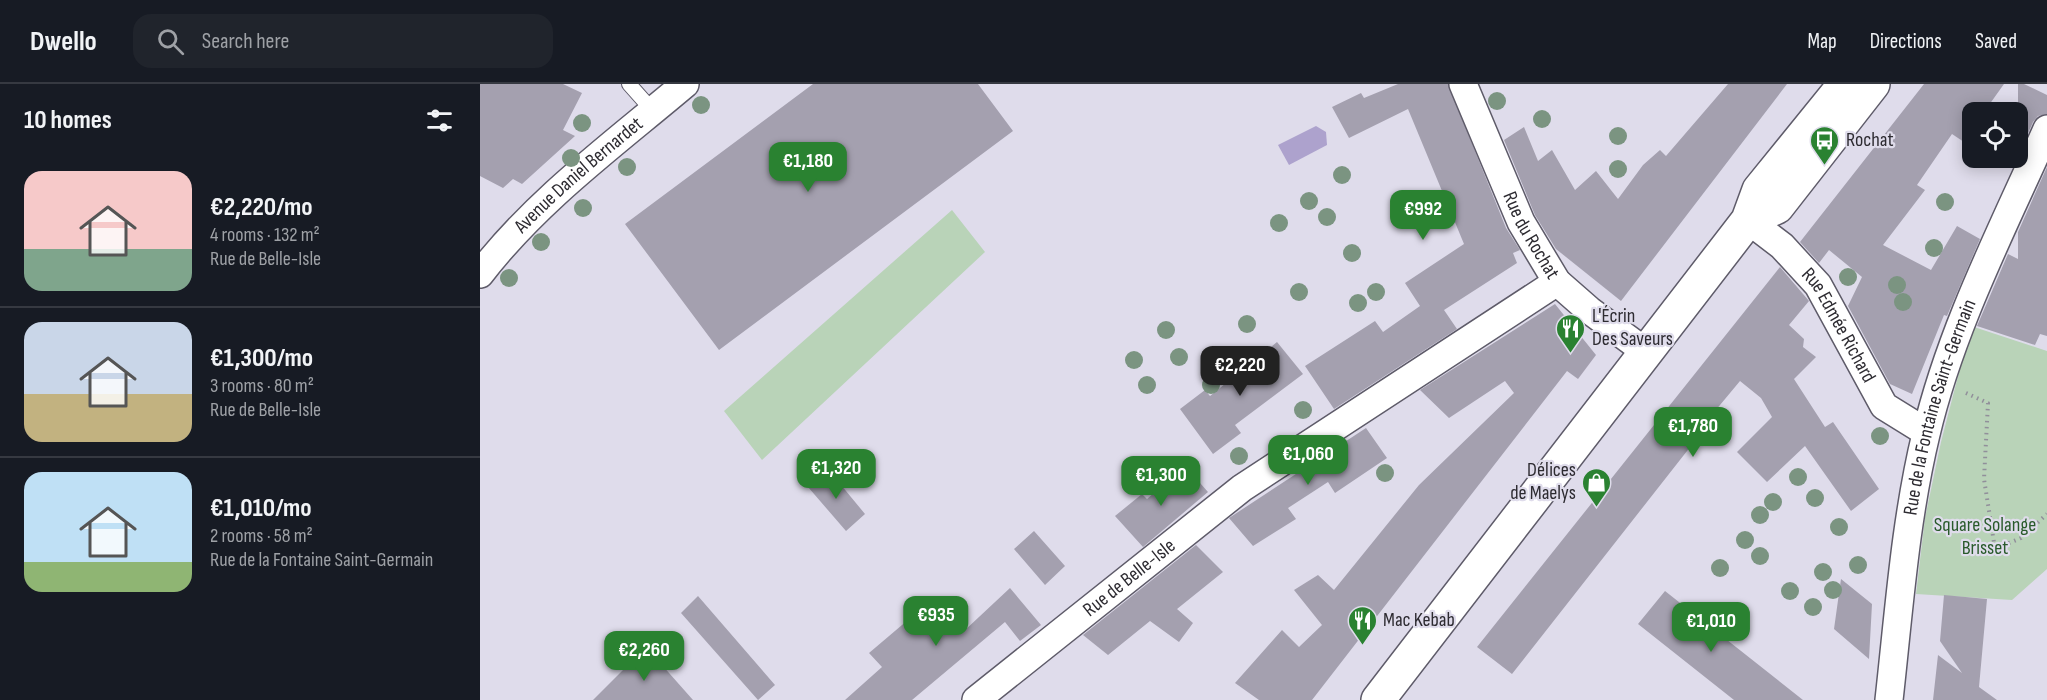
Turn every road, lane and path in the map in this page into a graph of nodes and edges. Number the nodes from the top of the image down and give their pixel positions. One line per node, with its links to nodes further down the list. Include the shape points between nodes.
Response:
1 (629, 84): 6 (lane)
2 (685, 84): 6 (street, Avenue Daniel Bernardet)
3 (1463, 84): 10 (street, Rue du Rochat, via 1521,222)
4 (1845, 84): 8 (main road, via 1759,190)
5 (1873, 84): 8 (main road, via 1777,207)
6 (653, 111): 9 (street, Avenue Daniel Bernardet, via 579,172 504,243)
7 (2047, 129): 12 (street, Rue de la Fontaine Saint-Germain)
8 (1748, 220): 11 (main road); 13 (street, Rue Edmée Richard, via 1782,246 1818,285 1884,406)
9 (480, 274)
10 (1557, 282): 11 (street, Rue du Rochat); 15 (street, Rue de Belle-Isle, via 1242,488)
11 (1646, 352): 16 (main road)
12 (1941, 381): 13 (street, Rue de la Fontaine Saint-Germain); 14 (path, via 1988,403 1984,479 1995,549 2021,538)
13 (1926, 432): 17 (street, Rue de la Fontaine Saint-Germain, via 1911,505)
14 (2047, 514)
15 (976, 700)
16 (1378, 700)
17 (1889, 700)

